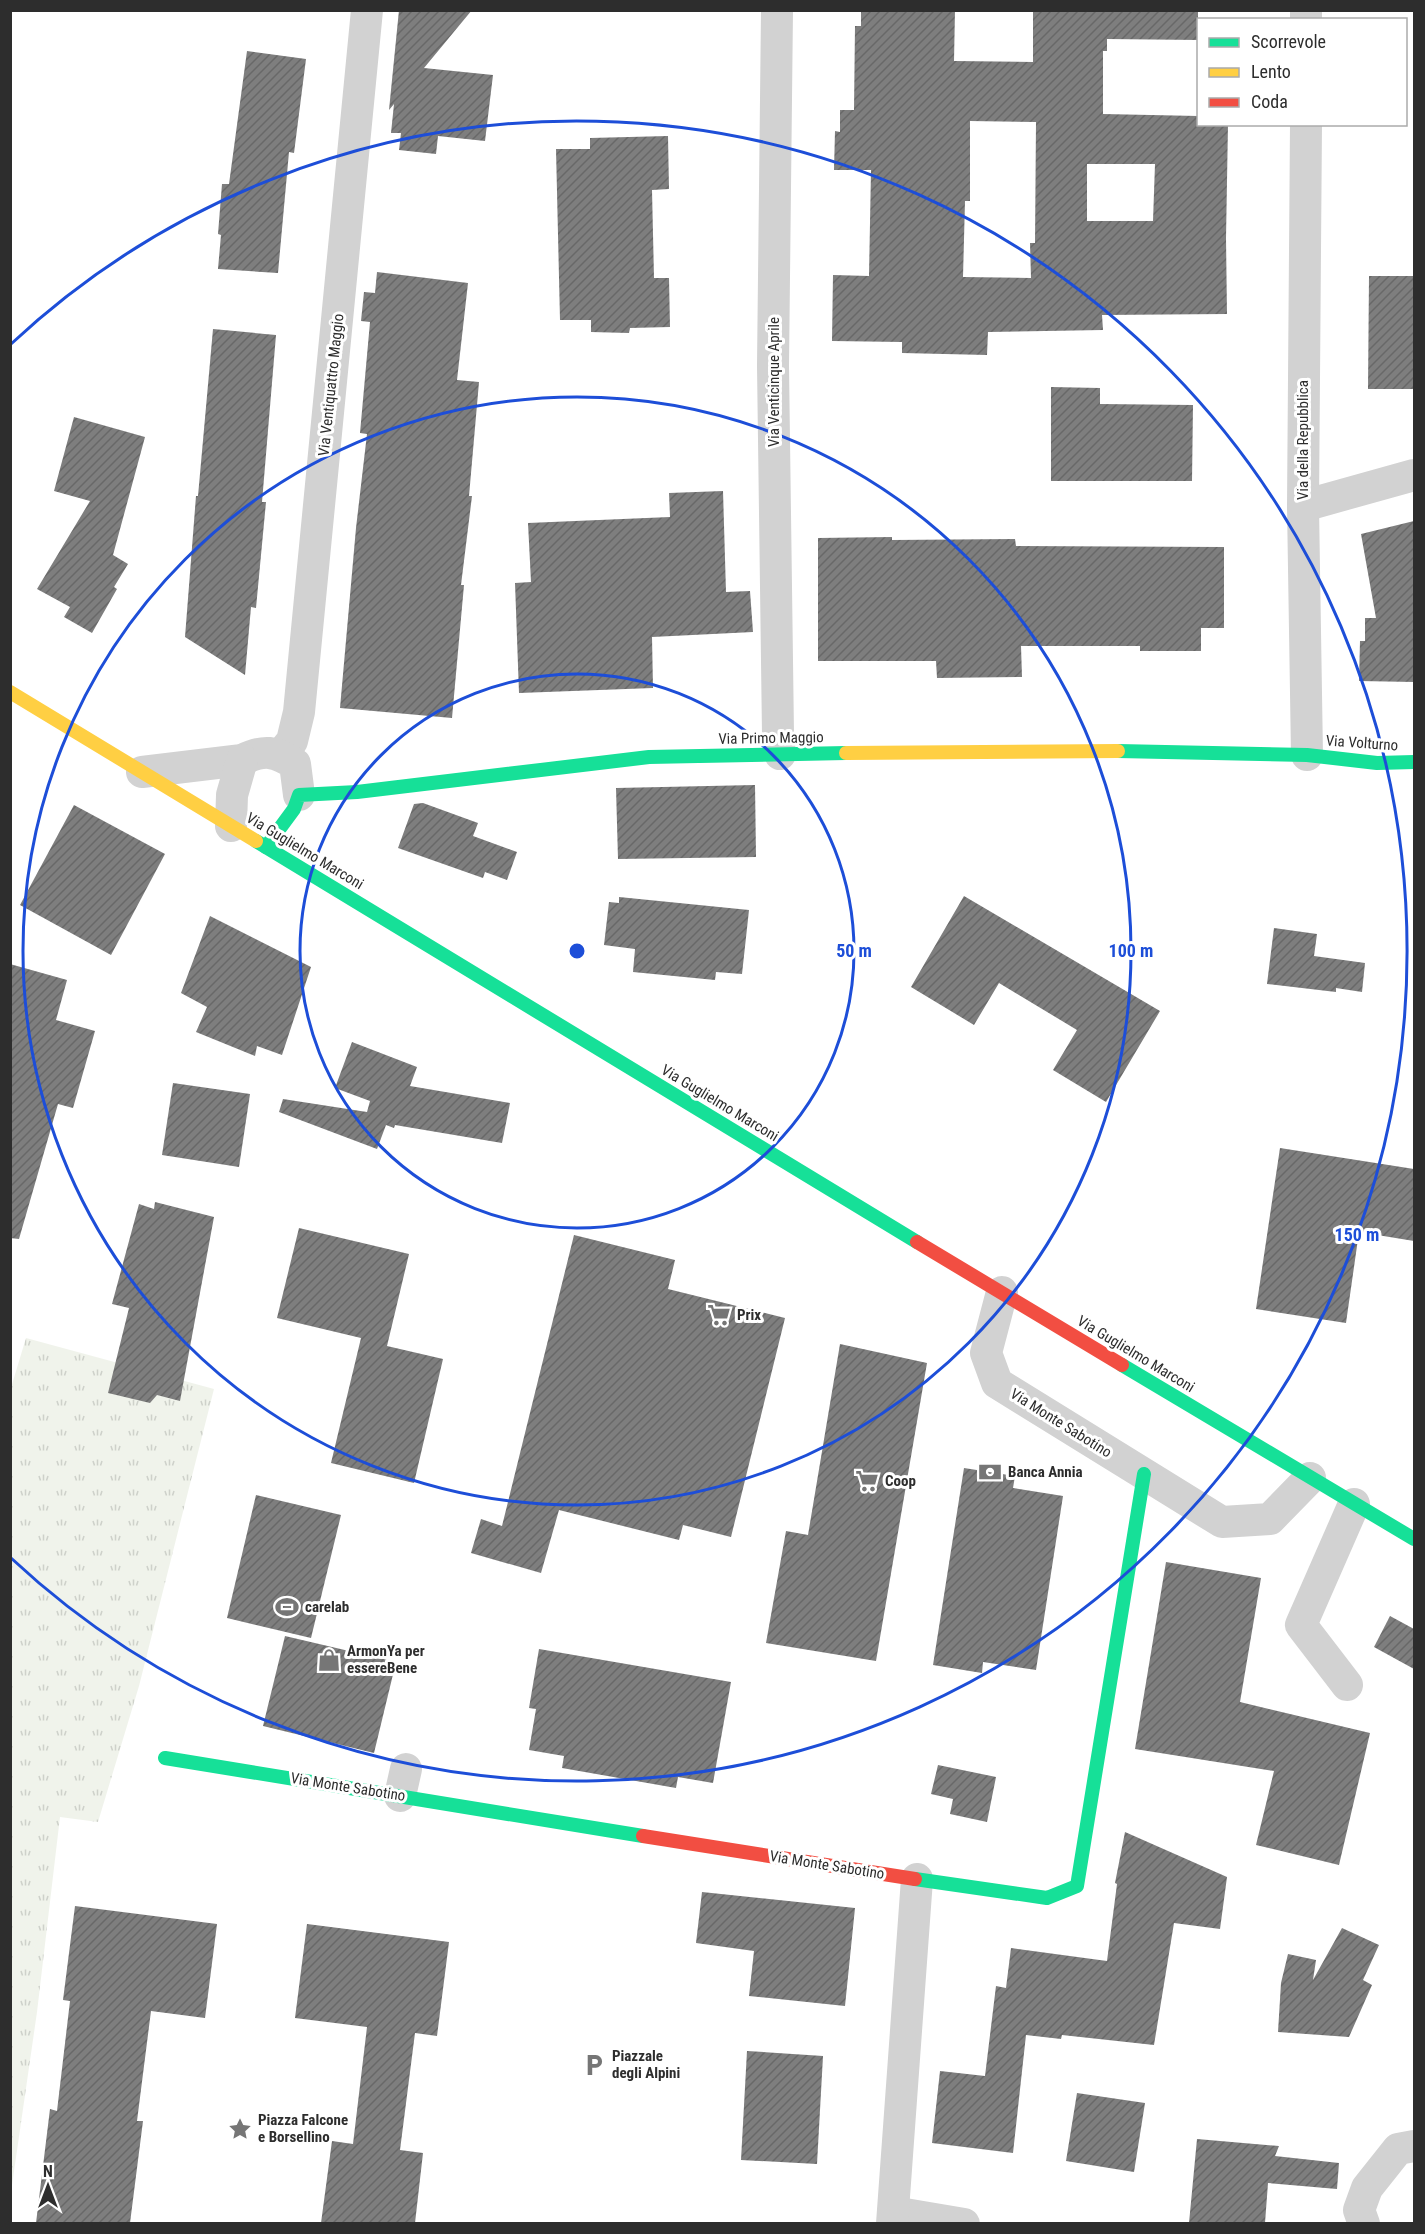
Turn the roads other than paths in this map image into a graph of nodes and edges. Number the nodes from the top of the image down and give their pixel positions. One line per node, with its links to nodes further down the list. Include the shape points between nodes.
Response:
1 (367, 10): 8 (street, Via Ventiquattro Maggio, via 299,712 292,741)
2 (777, 10): 7 (street, Via Venticinque Aprile, via 773,366)
3 (1306, 126): 5 (street, Via della Repubblica)
4 (1414, 475): 5 (street)
5 (1303, 506): 9 (street, Via della Repubblica)
6 (10, 692): 12 (street, Via Guglielmo Marconi)
7 (780, 754): 9 (street, Via Primo Maggio, via 1094,751); 13 (street, Via Primo Maggio, via 650,757 357,792)
8 (281, 755): 10 (street, via 269,752); 13 (street, via 295,765)
9 (1307, 755): 11 (street, Via Volturno, via 1377,763)
10 (242, 760): 12 (street); 14 (street, via 232,795)
11 (1414, 762)
12 (142, 772): 14 (street, Via Guglielmo Marconi)
13 (299, 795): 15 (street, via 294,809)
14 (231, 826): 15 (street, Via Guglielmo Marconi)
15 (267, 847): 16 (street, Via Guglielmo Marconi)
16 (1002, 1292): 17 (street, Via Monte Sabotino, via 986,1353 997,1383); 18 (street, Via Guglielmo Marconi)
17 (1144, 1474): 18 (street, Via Monte Sabotino, via 1222,1522 1270,1519); 23 (street, Via Monte Sabotino, via 1077,1886 1047,1898)
18 (1310, 1478): 19 (street, Via Guglielmo Marconi)
19 (1354, 1504): 20 (street, Via Guglielmo Marconi); 21 (street, via 1301,1625)
20 (1414, 1539)
21 (1347, 1685)
22 (165, 1758): 23 (street, Via Monte Sabotino, via 403,1782)
23 (917, 1879): 25 (street)
24 (1414, 2146): 27 (street, via 1398,2149 1367,2188 1359,2210)
25 (892, 2218): 26 (street)
26 (964, 2223)
27 (1364, 2223)

